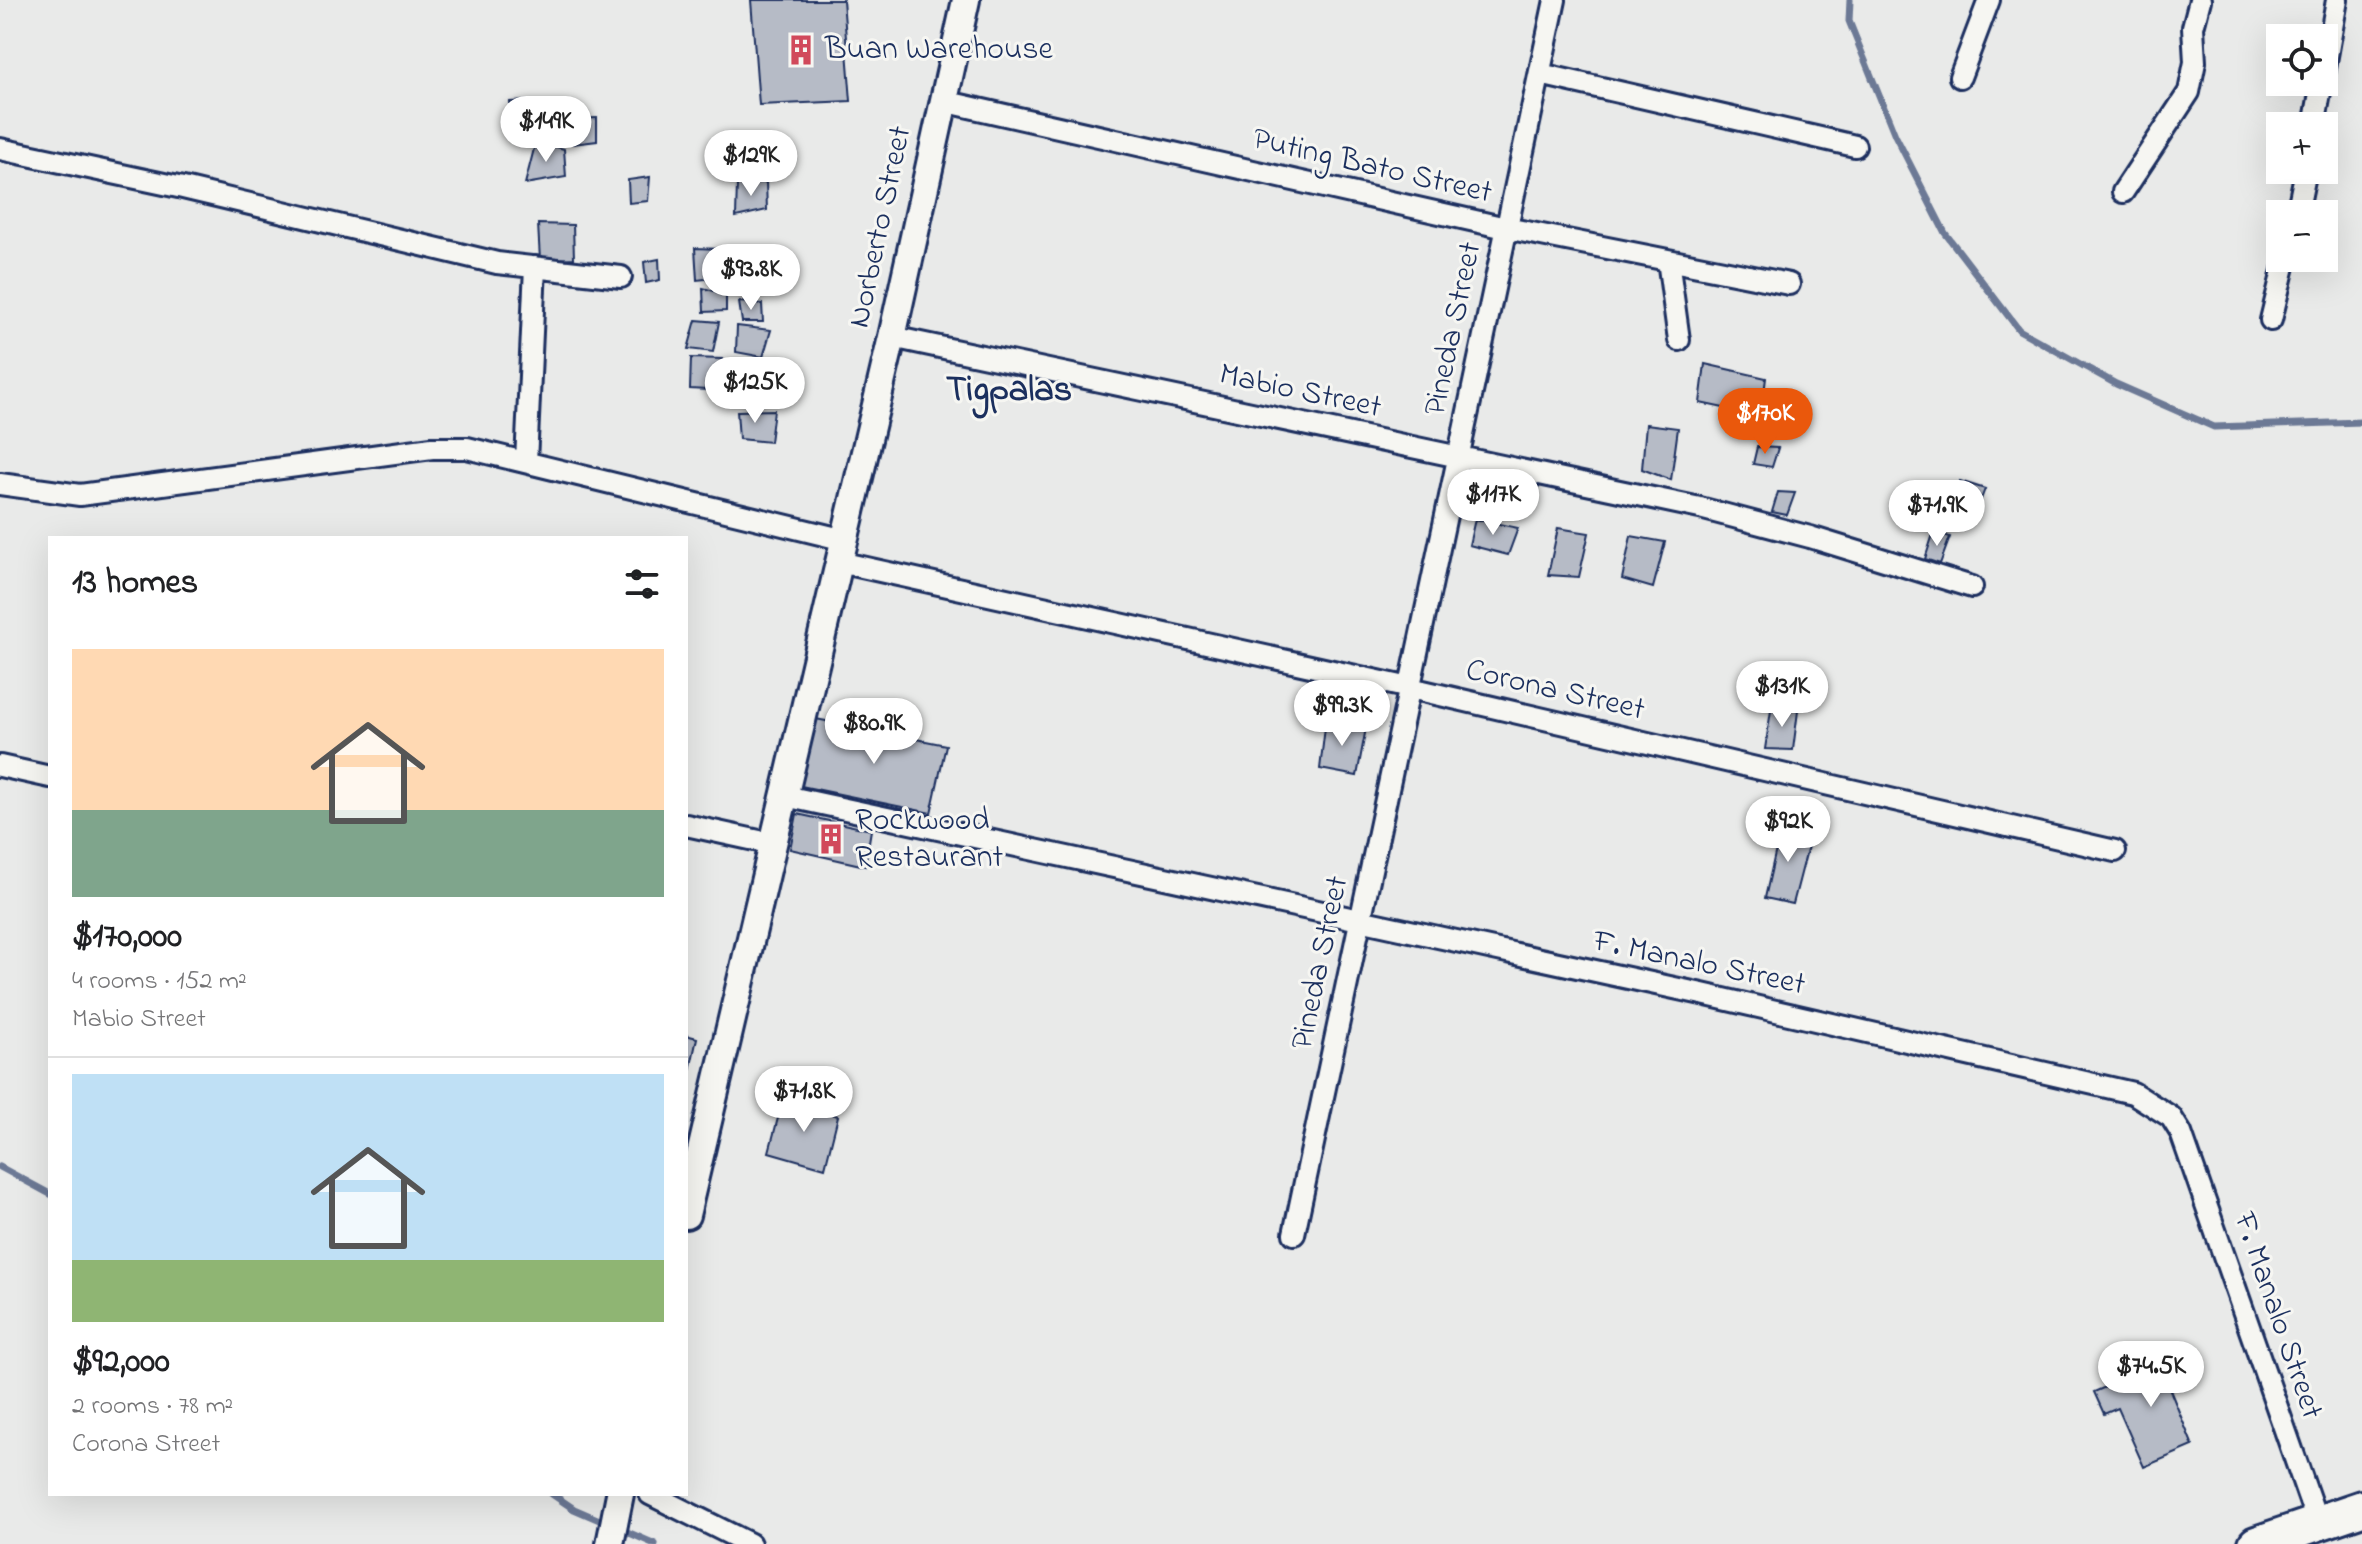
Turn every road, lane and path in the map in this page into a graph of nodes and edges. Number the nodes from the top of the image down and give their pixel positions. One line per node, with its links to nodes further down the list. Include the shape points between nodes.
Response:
1 (966, 0): 9 (main road, Norberto Street)
2 (1555, 0): 7 (street, Pineda Street)
3 (1989, 0): 8 (street)
4 (2200, 0): 12 (street, via 2189,92)
5 (2337, 0): 6 (street)
6 (2333, 24)
7 (1540, 74): 10 (street); 13 (street, Pineda Street)
8 (1960, 77)
9 (943, 101): 13 (street, Puting Bato Street); 20 (main road, Norberto Street)
10 (1855, 146)
11 (0, 149): 15 (street, via 497,263)
12 (2123, 192)
13 (1506, 228): 14 (street, Puting Bato Street); 22 (street, Pineda Street)
14 (1668, 260): 18 (street, Puting Bato Street); 21 (street)
15 (535, 267): 17 (street); 23 (street)
16 (2283, 272): 19 (street)
17 (621, 277)
18 (1789, 284)
19 (2271, 320)
20 (892, 337): 22 (street, Mabio Street); 25 (main road, Norberto Street)
21 (1679, 340)
22 (1457, 456): 26 (street, Mabio Street, via 1700,508); 27 (street, Pineda Street)
23 (526, 462): 24 (street, Corona Street, via 467,448 432,448 80,495); 25 (street, Corona Street)
24 (0, 484)
25 (842, 551): 27 (street, Corona Street); 30 (main road, Norberto Street)
26 (1972, 587)
27 (1410, 688): 33 (street, Corona Street); 34 (street, Pineda Street)
28 (0, 766): 29 (street)
29 (48, 777)
30 (785, 796): 32 (main road, Norberto Street); 34 (street, F. Manalo Street)
31 (688, 825): 32 (street)
32 (773, 844): 35 (main road, Norberto Street)
33 (2115, 851)
34 (1360, 923): 36 (street, Pineda Street); 40 (street, F. Manalo Street, via 2088,1082 2133,1093 2153,1104 2181,1133)
35 (688, 1206)
36 (1294, 1234)
37 (620, 1496): 41 (main road)
38 (654, 1496): 42 (street)
39 (2362, 1508): 40 (highway)
40 (2318, 1524): 43 (highway)
41 (610, 1544)
42 (750, 1544)
43 (2256, 1544)

